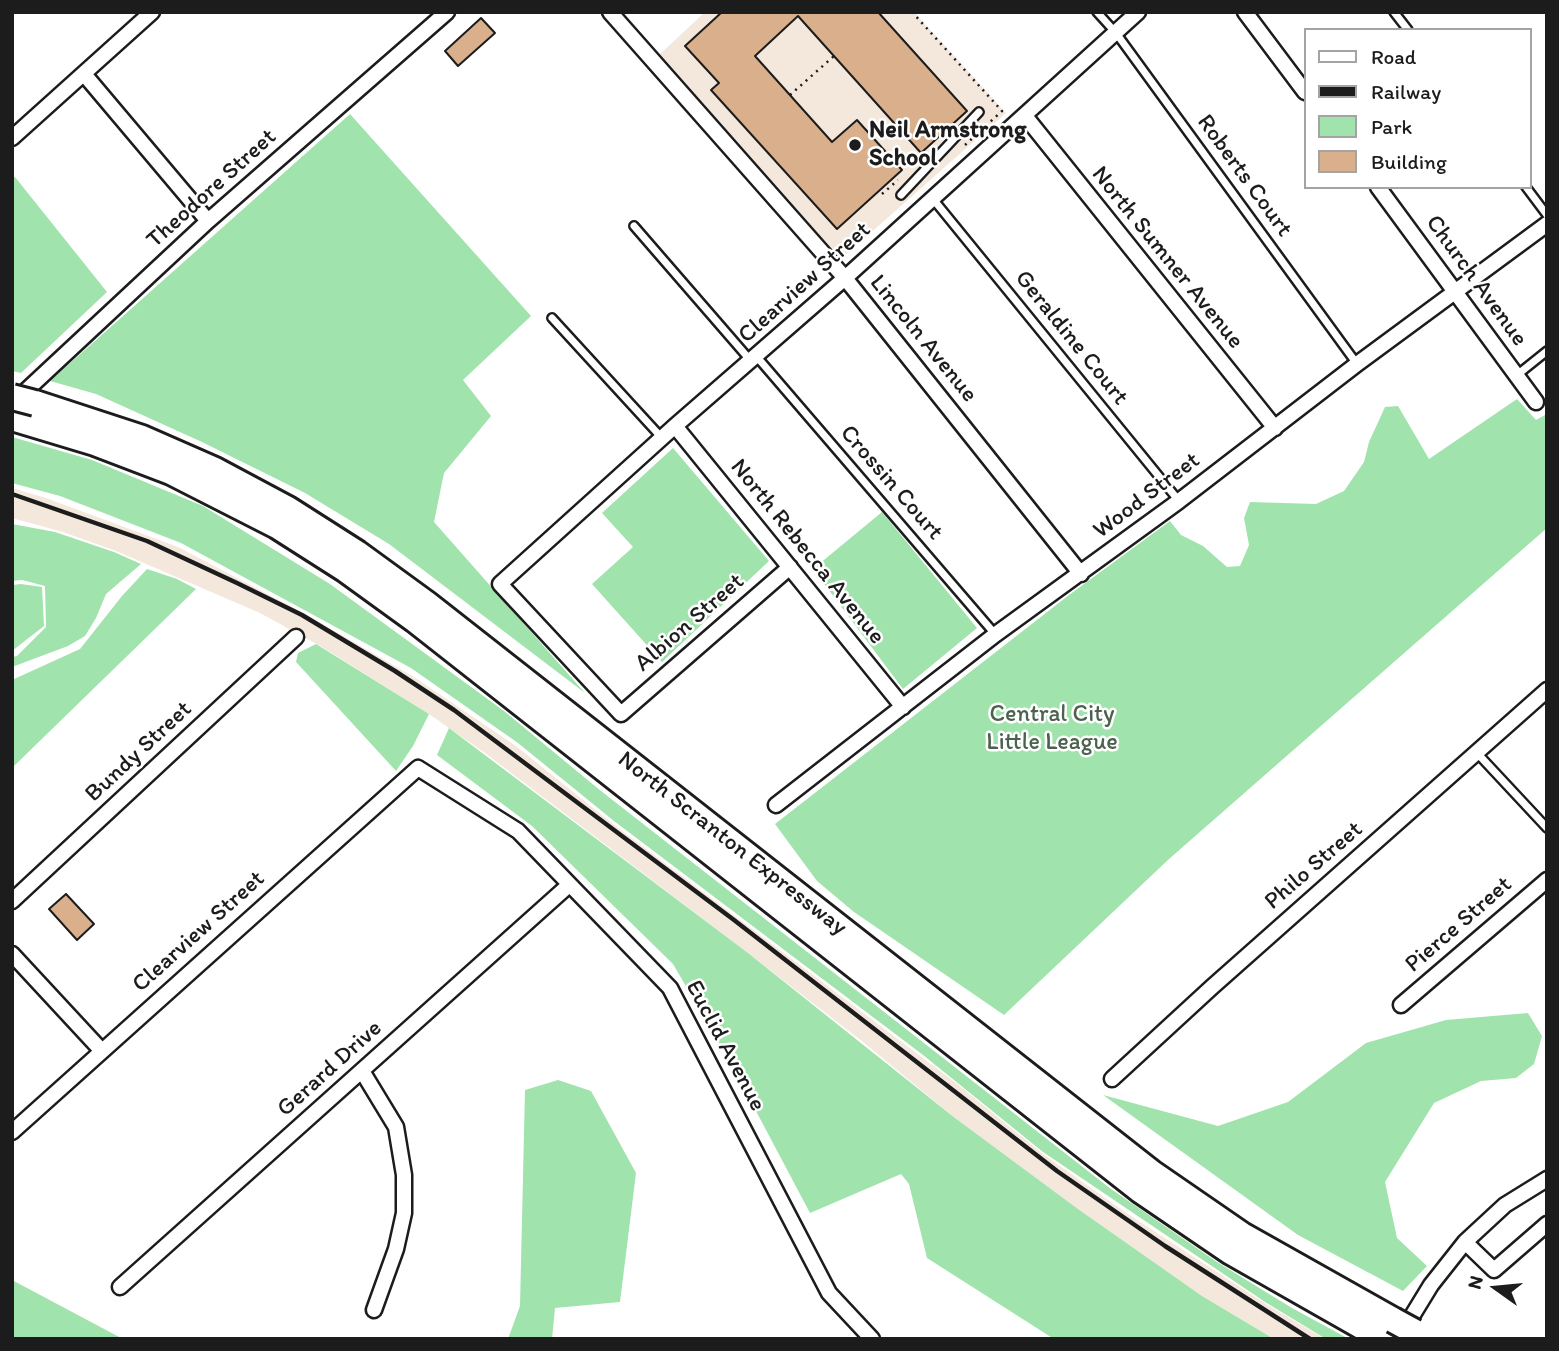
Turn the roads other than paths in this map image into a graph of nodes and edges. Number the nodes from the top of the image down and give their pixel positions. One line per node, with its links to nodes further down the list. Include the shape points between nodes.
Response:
1 (152, 12): 10 (street)
2 (447, 12): 20 (street, Theodore Street)
3 (610, 12): 23 (street, Lincoln Avenue)
4 (1097, 12): 9 (lane, Roberts Court)
5 (1138, 12): 9 (street, Clearview Street)
6 (1245, 12): 11 (street)
7 (1394, 12): 8 (lane)
8 (1406, 28)
9 (1116, 33): 13 (street, Clearview Street); 28 (lane, Roberts Court)
10 (84, 74): 14 (street); 20 (street)
11 (1304, 91)
12 (979, 112): 17 (lane)
13 (1024, 116): 18 (street, Clearview Street); 33 (street, North Sumner Avenue)
14 (12, 138)
15 (1380, 189): 24 (street, Church Avenue)
16 (1528, 189): 19 (lane)
17 (901, 195)
18 (933, 199): 23 (street, Clearview Street); 35 (lane, Geraldine Court)
19 (1547, 215)
20 (208, 221): 31 (street, Theodore Street)
21 (1547, 224): 24 (street, Wood Street)
22 (634, 226): 27 (lane, Crossin Court)
23 (845, 278): 27 (street, Clearview Street); 37 (street, Lincoln Avenue)
24 (1456, 291): 28 (street, Wood Street); 29 (street, Church Avenue)
25 (552, 318): 34 (lane)
26 (1547, 352): 29 (lane)
27 (754, 359): 32 (street, Clearview Street); 38 (lane, Crossin Court)
28 (1357, 364): 33 (street, Wood Street)
29 (1517, 375): 30 (street, Church Avenue)
30 (1536, 402)
31 (18, 408): 61 (highway, North Scranton Expressway, via 101,423 203,464 358,553 1152,1173)
32 (675, 426): 34 (street, Clearview Street); 36 (street, North Rebecca Avenue)
33 (1275, 428): 35 (street, Wood Street)
34 (662, 438): 42 (street, Clearview Street, via 500,584)
35 (1180, 501): 37 (street, Wood Street)
36 (790, 567): 41 (street, North Rebecca Avenue); 42 (street, Albion Street)
37 (1081, 574): 38 (street, Wood Street)
38 (996, 634): 41 (street, Wood Street)
39 (296, 637): 49 (street, Bundy Street)
40 (1547, 690): 43 (street, Philo Street)
41 (903, 707): 45 (street, Wood Street)
42 (621, 714)
43 (1477, 753): 46 (lane); 54 (street, Philo Street)
44 (418, 768): 48 (street, Euclid Avenue, via 518,831); 52 (street, Clearview Street)
45 (776, 805)
46 (1547, 828)
47 (1547, 880): 51 (street, Pierce Street)
48 (569, 885): 53 (street, Gerard Drive); 62 (street, Euclid Avenue, via 670,988 829,1293)
49 (12, 901)
50 (12, 954): 52 (street)
51 (1401, 1005)
52 (101, 1050): 55 (street, Clearview Street)
53 (362, 1071): 59 (street, Gerard Drive); 60 (street, via 396,1127 404,1175 404,1213 396,1249)
54 (1112, 1079)
55 (12, 1132)
56 (1547, 1179): 58 (street, via 1505,1205)
57 (1547, 1224): 58 (street, via 1494,1270)
58 (1465, 1242): 61 (street)
59 (120, 1287)
60 (374, 1310)
61 (1400, 1335)
62 (872, 1339)

